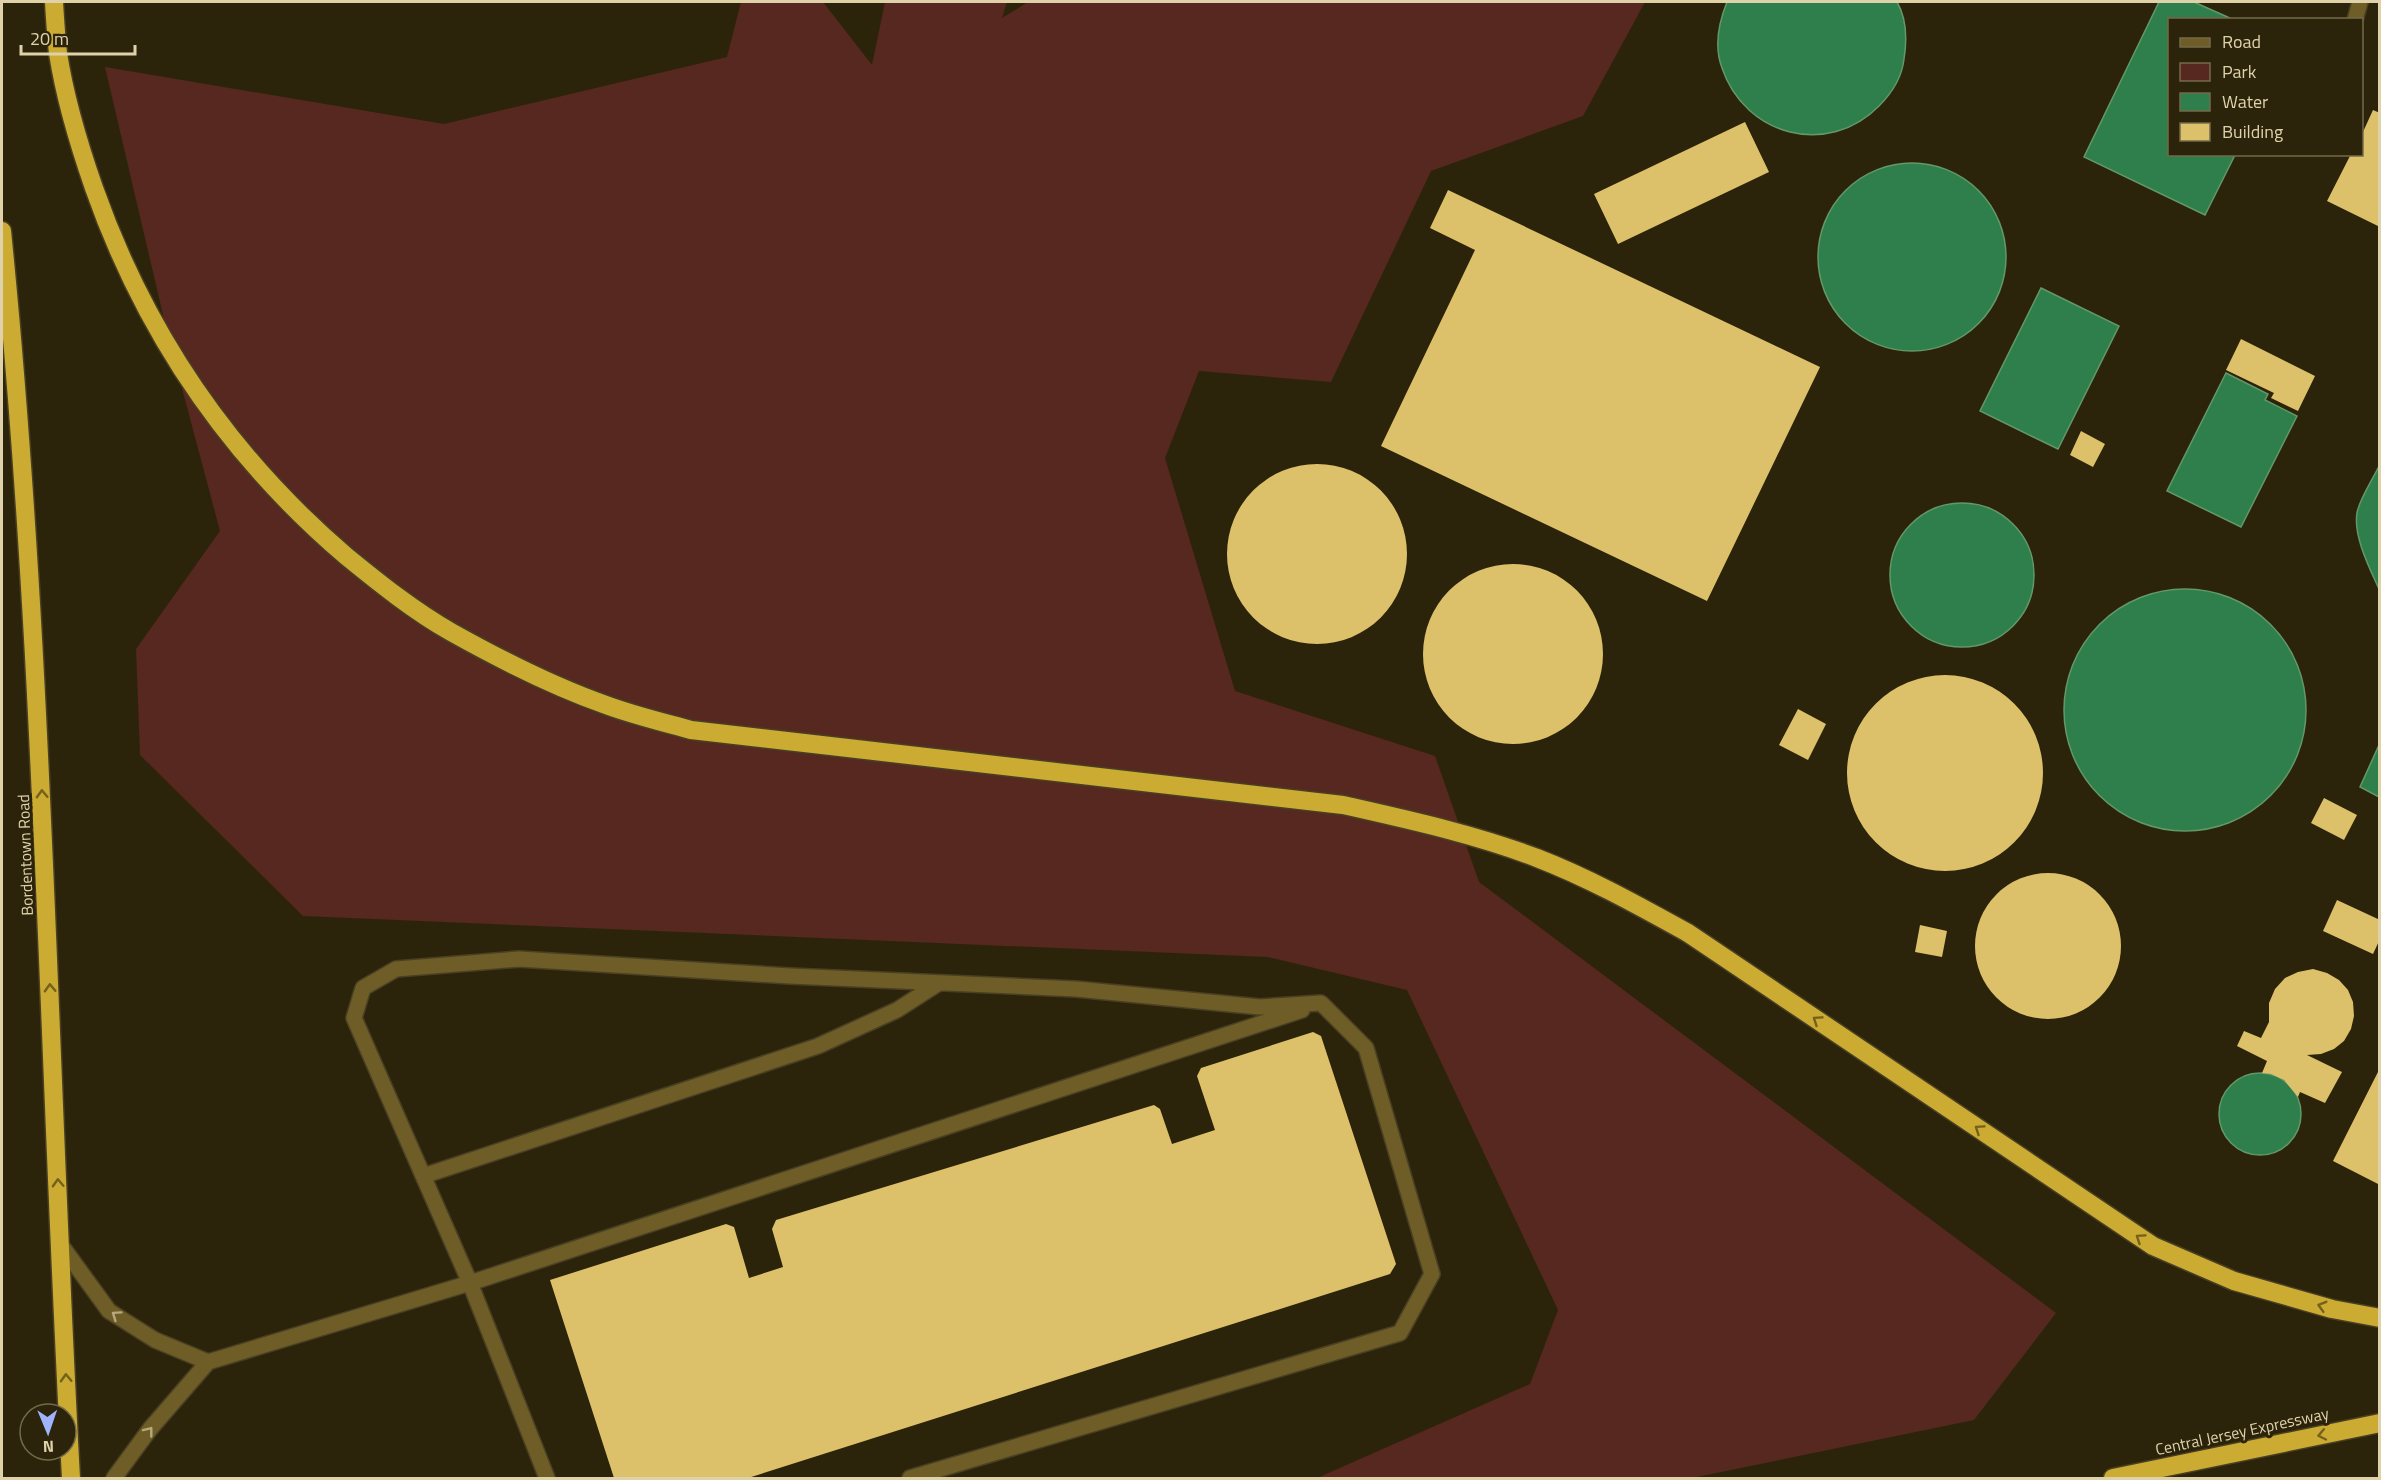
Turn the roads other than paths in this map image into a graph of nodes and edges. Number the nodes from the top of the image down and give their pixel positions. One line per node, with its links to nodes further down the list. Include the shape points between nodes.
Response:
1 (54, 2): 10 (highway, one-way to 1, via 2234,1281 2153,1246 1688,933 1538,858 1442,827 1343,806 691,730 606,705 526,672 449,631 376,581 309,524 249,461 196,392 152,320 108,228 82,156 64,85)
2 (2360, 2): 3 (street)
3 (2356, 18)
4 (2, 231): 8 (highway, Bordentown Road, one-way to 4, via 39,726)
5 (939, 983): 6 (street, via 1076,989 1260,1007); 7 (street, via 897,1010 818,1046); 7 (street, via 519,959 396,969 363,988 354,1018)
6 (1321, 1003): 9 (street); 16 (street, via 1366,1048 1432,1274 1400,1333)
7 (423, 1176): 9 (street)
8 (61, 1245): 11 (street, one-way to 8, via 155,1340 109,1311); 13 (highway, Bordentown Road, one-way to 8)
9 (470, 1284): 11 (street); 15 (street)
10 (2379, 1318)
11 (208, 1362): 14 (street, one-way to 11, via 150,1429)
12 (2379, 1423): 17 (highway, Central Jersey Expressway, one-way to 17)
13 (71, 1479)
14 (114, 1479)
15 (547, 1479)
16 (910, 1479)
17 (2113, 1479)

